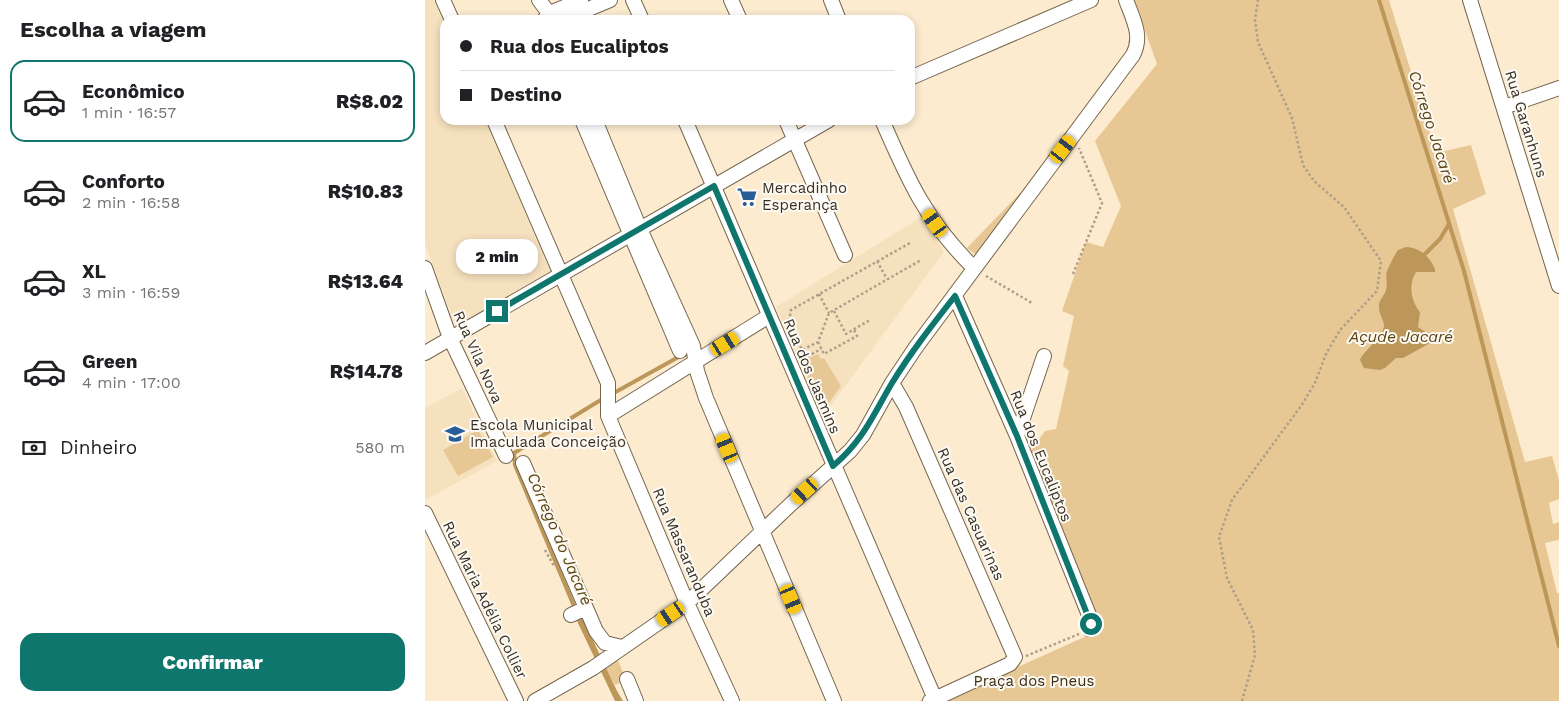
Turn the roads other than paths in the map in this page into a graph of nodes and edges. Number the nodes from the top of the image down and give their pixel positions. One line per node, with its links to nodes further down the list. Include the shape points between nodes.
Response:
1 (443, 0): 11 (street)
2 (581, 0): 13 (street)
3 (610, 0): 14 (street)
4 (633, 0): 15 (street)
5 (731, 0): 16 (street)
6 (831, 0): 17 (street)
7 (1091, 0): 18 (street)
8 (1126, 0): 33 (street, via 1138,34 1137,49)
9 (1471, 0): 20 (street, Rua Garanhuns)
10 (539, 1): 12 (street)
11 (450, 15)
12 (548, 15)
13 (557, 15)
14 (563, 15)
15 (640, 15)
16 (738, 15)
17 (837, 15)
18 (915, 76)
19 (1559, 88): 20 (street)
20 (1504, 107): 35 (street, Rua Garanhuns)
21 (496, 125): 34 (street)
22 (584, 125): 30 (street)
23 (597, 125): 30 (street)
24 (687, 125): 29 (street, Rua dos Jasmins)
25 (788, 125): 28 (street)
26 (820, 125): 28 (street)
27 (884, 125): 33 (street, via 920,202 954,248)
28 (795, 140): 29 (street); 31 (street)
29 (714, 186): 30 (street); 38 (street, Rua dos Jasmins)
30 (635, 232): 34 (street); 40 (street); 43 (street, via 693,346)
31 (845, 255)
32 (425, 268): 36 (street, Rua Vila Nova)
33 (978, 271): 37 (street)
34 (560, 275): 39 (street); 45 (street, via 608,383)
35 (1559, 286)
36 (430, 295): 39 (street, Rua Vila Nova)
37 (955, 296): 44 (street); 46 (street, Rua dos Eucaliptos)
38 (772, 322): 43 (street); 49 (street, Rua dos Jasmins)
39 (450, 338): 41 (street); 47 (street, Rua Vila Nova)
40 (680, 351)
41 (425, 353)
42 (1044, 356): 46 (street)
43 (697, 360): 45 (street); 51 (street, via 697,371 706,398)
44 (892, 383): 49 (street, via 863,435); 56 (street, Rua das Casuarinas, via 906,407 1015,660)
45 (607, 414): 52 (street, Rua Massaranduba)
46 (1017, 436): 53 (street, Rua dos Eucaliptos, via 1091,620)
47 (506, 456)
48 (523, 463): 54 (street, via 579,612 599,638)
49 (833, 466): 51 (street); 56 (street, Rua dos Jasmins)
50 (425, 513): 57 (street, Rua Maria Adélia Collier)
51 (762, 532): 52 (street); 61 (street)
52 (687, 603): 54 (street); 60 (street, Rua Massaranduba)
53 (1089, 630)
54 (619, 649): 58 (street)
55 (627, 679): 59 (street)
56 (933, 700)
57 (516, 701)
58 (535, 701)
59 (636, 701)
60 (732, 701)
61 (834, 701)

